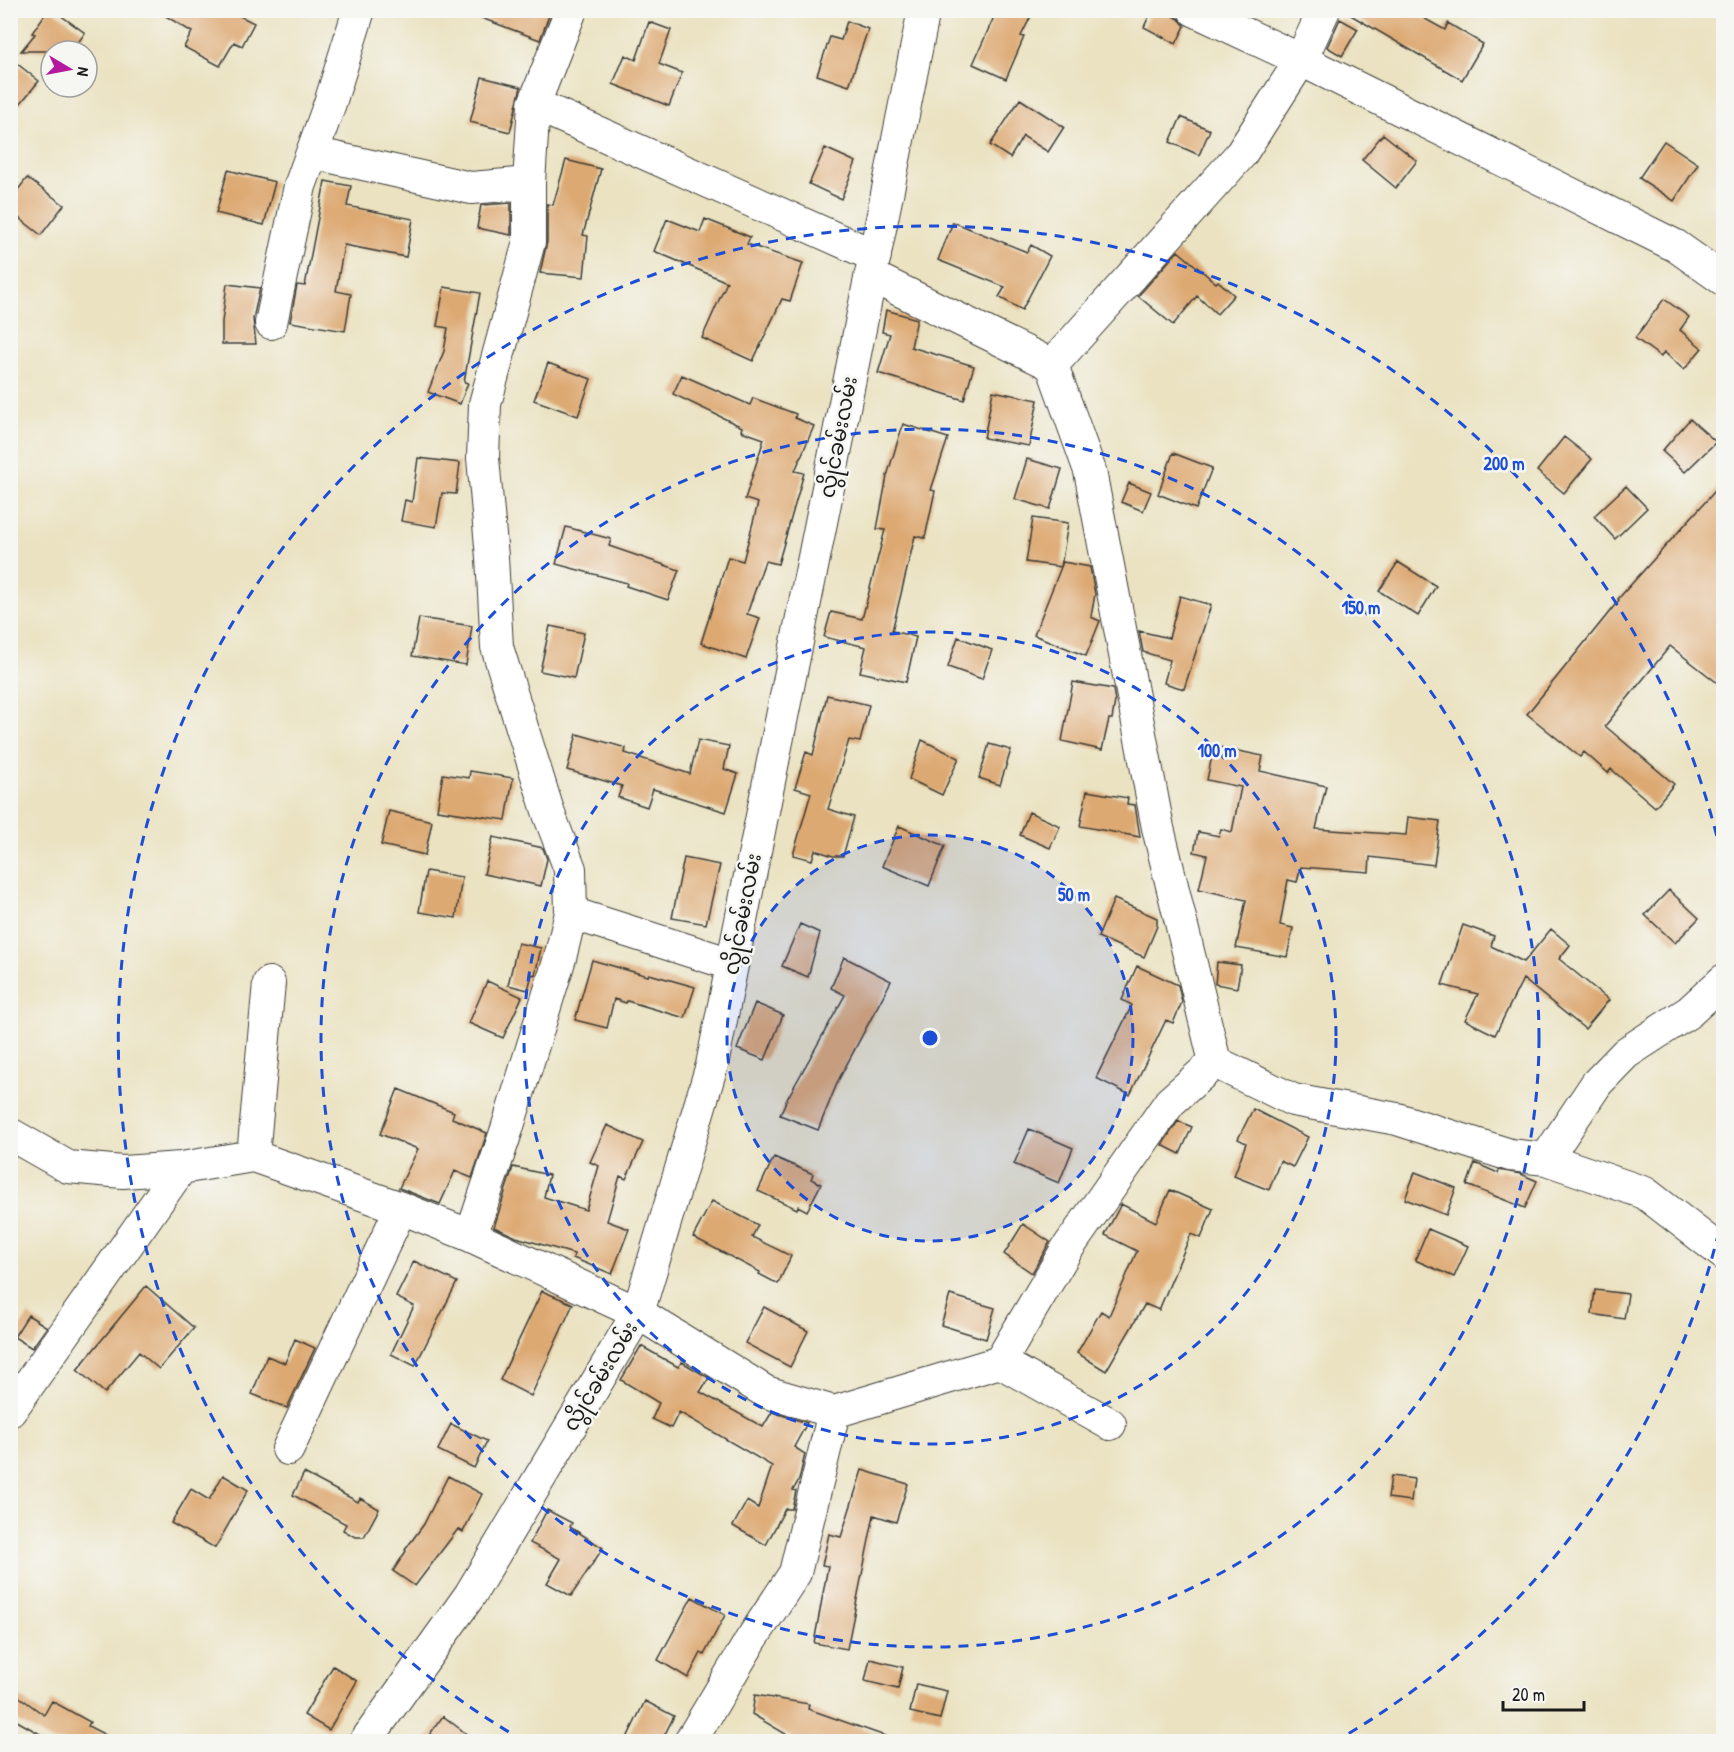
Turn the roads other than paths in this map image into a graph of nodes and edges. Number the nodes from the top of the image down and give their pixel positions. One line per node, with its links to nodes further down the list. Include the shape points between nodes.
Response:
1 (358, 10): 8 (street)
2 (571, 10): 7 (street)
3 (924, 10): 10 (street, လွိုင်ခမ်းလမ်း)
4 (1194, 10): 6 (street)
5 (1324, 10): 6 (street)
6 (1301, 60): 11 (street, via 1676,246); 13 (street, via 1241,154)
7 (534, 104): 9 (street); 10 (street)
8 (313, 153): 9 (street, via 471,188); 12 (street, via 300,186)
9 (529, 183): 14 (street, via 529,242 485,404 483,458 497,647 570,869)
10 (873, 266): 13 (street); 15 (street, လွိုင်ခမ်းလမ်း)
11 (1724, 280)
12 (272, 323)
13 (1052, 365): 18 (street, via 1090,471 1158,828)
14 (571, 914): 15 (street); 24 (street)
15 (731, 964): 26 (street, လွိုင်ခမ်းလမ်း, via 712,1065)
16 (1724, 980): 21 (street, via 1689,1012 1626,1053 1597,1083)
17 (269, 983): 20 (street)
18 (1215, 1062): 21 (street, via 1293,1100 1397,1119 1510,1155); 27 (street, via 1170,1102 1066,1249)
19 (10, 1134): 22 (street, via 68,1167 123,1172)
20 (253, 1156): 22 (street); 23 (street)
21 (1546, 1159): 25 (street, via 1645,1193)
22 (182, 1168): 28 (street)
23 (401, 1208): 24 (street); 31 (street)
24 (471, 1236): 26 (street)
25 (1724, 1254)
26 (638, 1312): 29 (street, via 766,1392); 32 (street, လွိုင်ခမ်းလမ်း, via 470,1595)
27 (1000, 1362): 29 (street); 30 (street)
28 (10, 1411)
29 (834, 1412): 33 (street, via 795,1573)
30 (1110, 1424)
31 (288, 1449)
32 (365, 1742)
33 (690, 1742)

